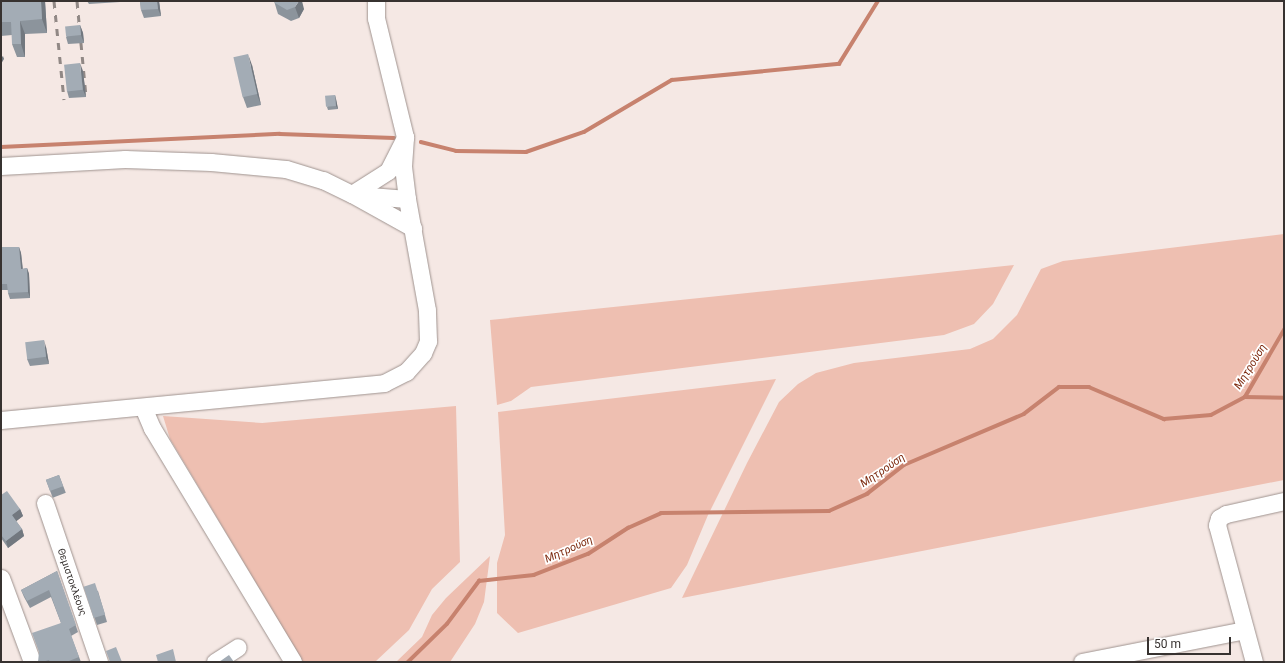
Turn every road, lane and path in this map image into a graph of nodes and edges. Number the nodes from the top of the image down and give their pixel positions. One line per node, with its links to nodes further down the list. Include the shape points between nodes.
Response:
1 (376, 1): 2 (street, via 376,18)
2 (405, 137): 4 (street, via 388,171); 5 (street)
3 (1, 166): 4 (street, via 125,159 211,162 286,169 323,180)
4 (352, 194): 5 (street); 6 (street)
5 (407, 199): 6 (street)
6 (413, 228): 7 (street, via 427,310 428,341 424,353 395,379 384,383)
7 (143, 407): 8 (street); 17 (street, via 152,428)
8 (1, 420)
9 (1284, 501): 12 (street, via 1219,518 1219,537)
10 (44, 503): 15 (street, Θεμιστοκλέους)
11 (1, 578): 14 (street)
12 (1245, 630): 18 (street); 19 (street)
13 (238, 647): 16 (street)
14 (32, 662)
15 (99, 662)
16 (215, 662)
17 (293, 662)
18 (1082, 662)
19 (1254, 662)

